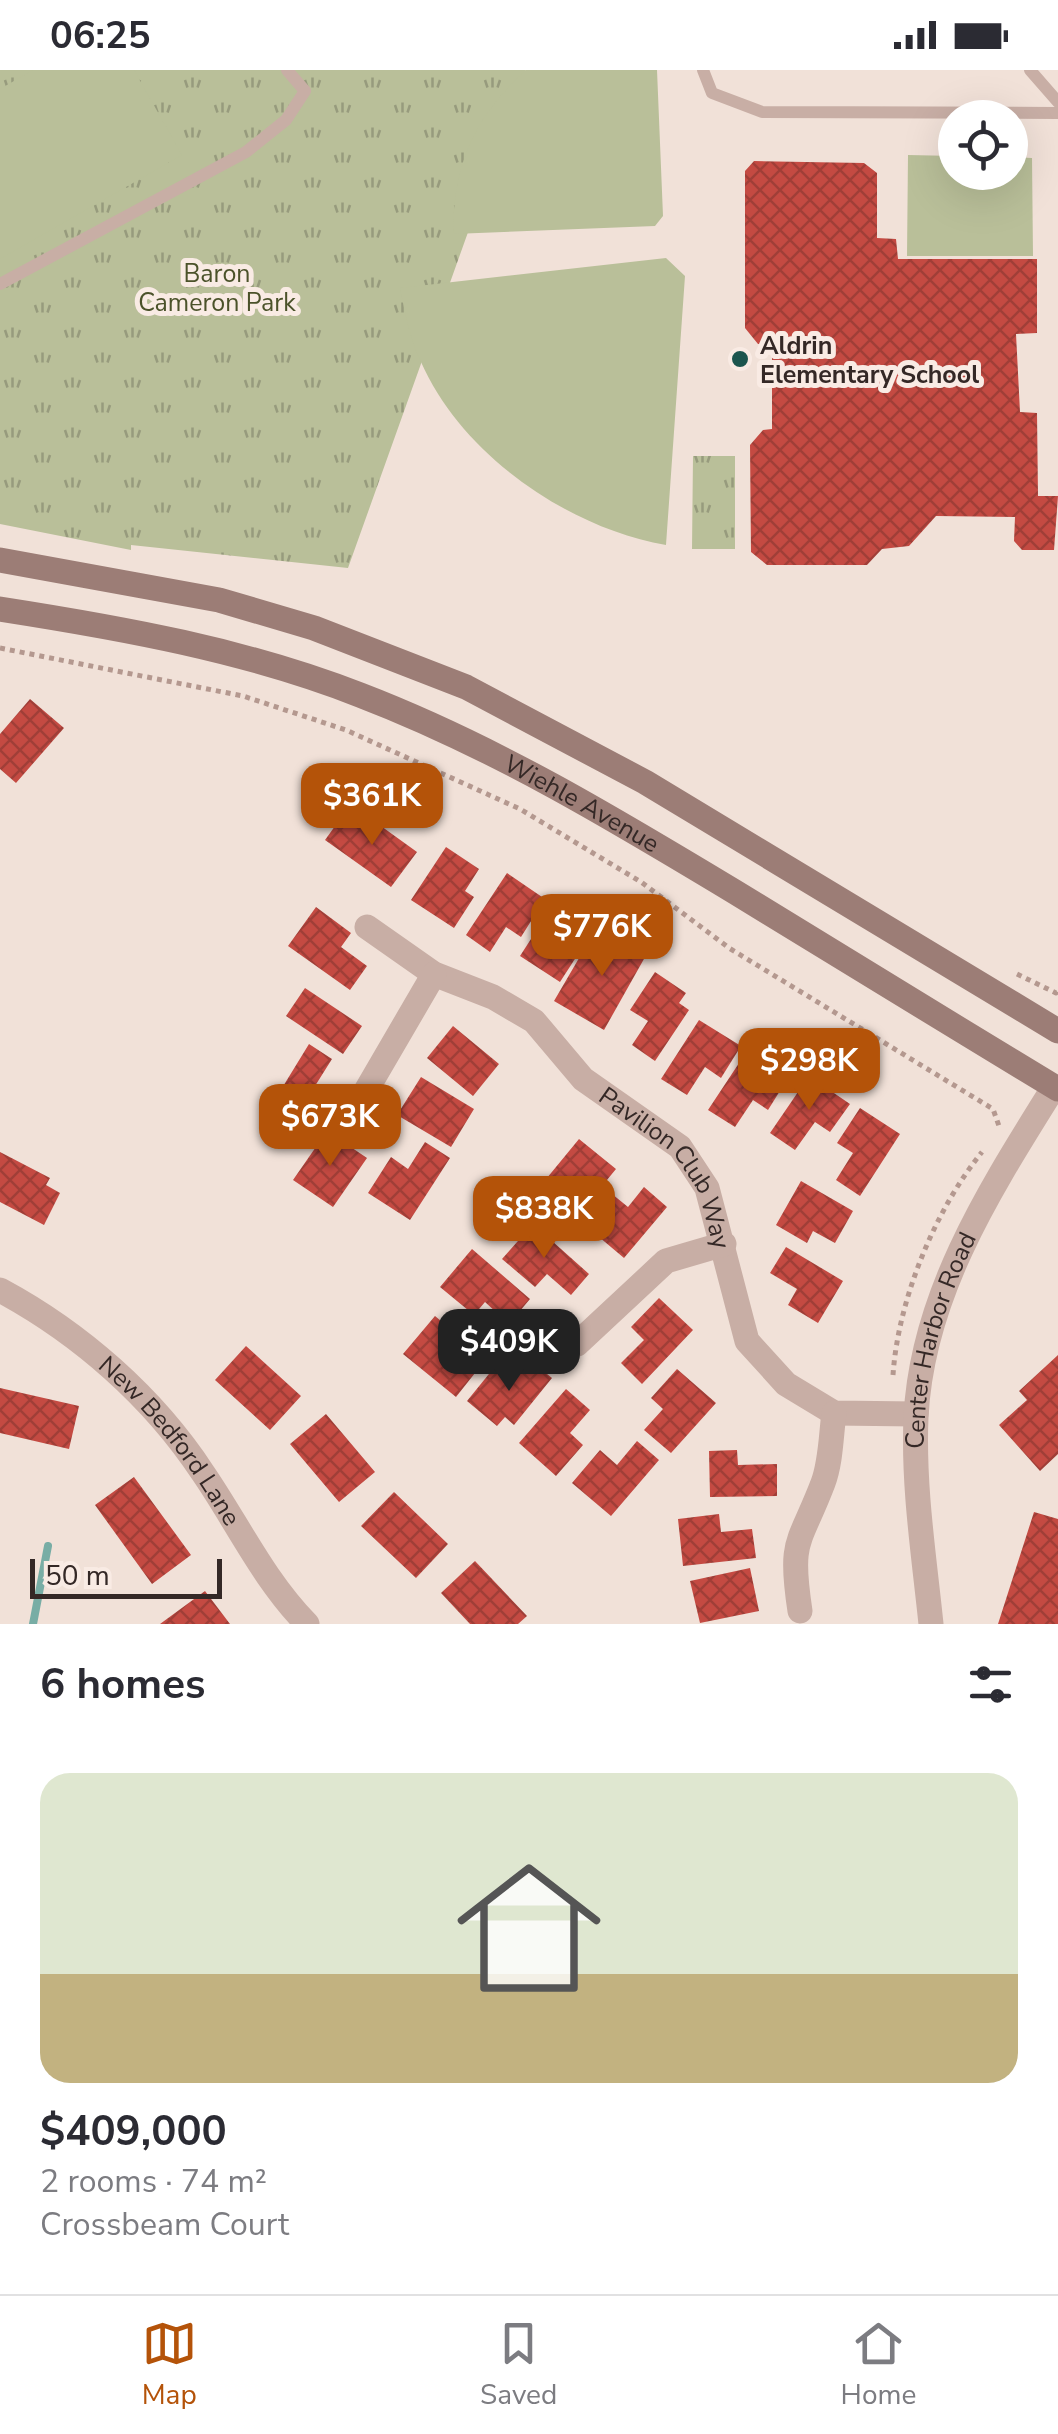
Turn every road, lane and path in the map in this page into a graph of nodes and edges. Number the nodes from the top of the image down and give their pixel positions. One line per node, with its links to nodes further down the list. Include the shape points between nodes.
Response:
1 (287, 70): 6 (lane, via 306,90 286,120 246,152)
2 (703, 70): 5 (lane, via 712,93 762,112)
3 (1030, 70): 4 (lane)
4 (1058, 102)
5 (1058, 112)
6 (0, 284)
7 (0, 560): 12 (main road, Wiehle Avenue, via 219,600 314,628 466,687 645,782)
8 (0, 609): 13 (main road, Wiehle Avenue, via 213,650 359,695 437,728 582,800)
9 (0, 648): 19 (path, via 244,696 346,730 520,810 641,882 729,948 992,1108 1000,1124 994,1138 947,1199 928,1242 894,1362)
10 (367, 927): 11 (street, Pavilion Club Way)
11 (434, 974): 14 (street); 15 (street, Pavilion Club Way, via 534,1021 583,1079 680,1147 708,1188)
12 (1058, 1031)
13 (1057, 1086): 19 (street, Center Harbor Road, via 956,1256)
14 (360, 1101)
15 (724, 1244): 17 (street, via 666,1261); 18 (street, Pavilion Club Way, via 748,1341 786,1384)
16 (0, 1290): 21 (street, New Bedford Lane, via 62,1329 164,1420 256,1562)
17 (578, 1344)
18 (834, 1413): 19 (street); 20 (street, via 824,1480 793,1561)
19 (903, 1414): 22 (street, Center Harbor Road)
20 (800, 1610)
21 (307, 1624)
22 (932, 1624)

